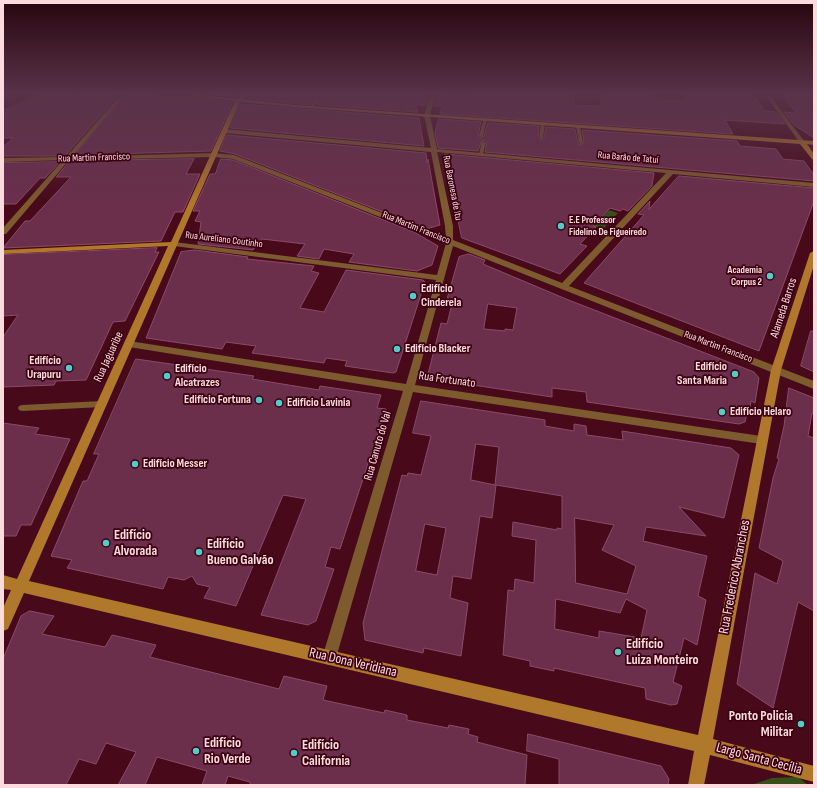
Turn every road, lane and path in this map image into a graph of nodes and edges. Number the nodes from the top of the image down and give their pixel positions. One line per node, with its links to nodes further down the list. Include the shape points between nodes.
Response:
1 (93, 130): 19 (street)
2 (430, 130): 15 (street, Rua Baronesa de Itu)
3 (482, 130): 9 (lane)
4 (542, 130): 10 (lane)
5 (579, 130): 13 (lane)
6 (631, 130): 12 (street)
7 (793, 130): 12 (street)
8 (224, 131): 15 (street, Rua Barão de Tatuí); 17 (street, Rua Jaguaribe)
9 (481, 136)
10 (541, 138)
11 (484, 142): 16 (lane)
12 (802, 142): 14 (street); 18 (street)
13 (581, 143)
14 (814, 143)
15 (434, 150): 16 (street, Rua Barão de Tatuí); 24 (street, Rua Baronesa de Itu)
16 (481, 154): 21 (street, Rua Barão de Tatuí)
17 (214, 155): 19 (street, Rua Martim Francisco); 24 (street, Rua Martim Francisco, via 234,157); 25 (street, Rua Jaguaribe)
18 (814, 158)
19 (67, 159): 20 (street, Rua Martim Francisco); 23 (street)
20 (3, 160)
21 (671, 172): 22 (street, Rua Barão de Tatuí); 29 (street)
22 (814, 185)
23 (3, 232)
24 (450, 241): 28 (street, Rua Canuto do Val); 29 (street, Rua Martim Francisco)
25 (174, 244): 26 (street, Rua Aureliano Coutinho); 28 (street, Rua Aureliano Coutinho); 30 (street, Rua Jaguaribe)
26 (3, 252)
27 (814, 253): 31 (street, Alameda Barros)
28 (440, 278): 33 (street, Rua Canuto do Val)
29 (564, 286): 31 (street, Rua Martim Francisco)
30 (130, 344): 33 (street, Rua Fortunato); 34 (street, Rua Jaguaribe)
31 (776, 370): 32 (street, Rua Martim Francisco); 36 (street, Rua Frederico Abranches)
32 (814, 385)
33 (409, 388): 36 (street, Rua Fortunato); 40 (street, Rua Canuto do Val)
34 (102, 404): 35 (lane); 38 (street, Rua Jaguaribe)
35 (22, 408)
36 (761, 440): 41 (street, Rua Frederico Abranches)
37 (3, 582): 38 (street, Rua Dona Veridiana)
38 (20, 586): 39 (street, Rua Jaguaribe); 40 (street, Rua Dona Veridiana)
39 (3, 624)
40 (329, 658): 41 (street, Rua Dona Veridiana)
41 (704, 745): 42 (street, Largo Santa Cecília); 43 (street, Rua Frederico Abranches)
42 (814, 774)
43 (696, 785)

